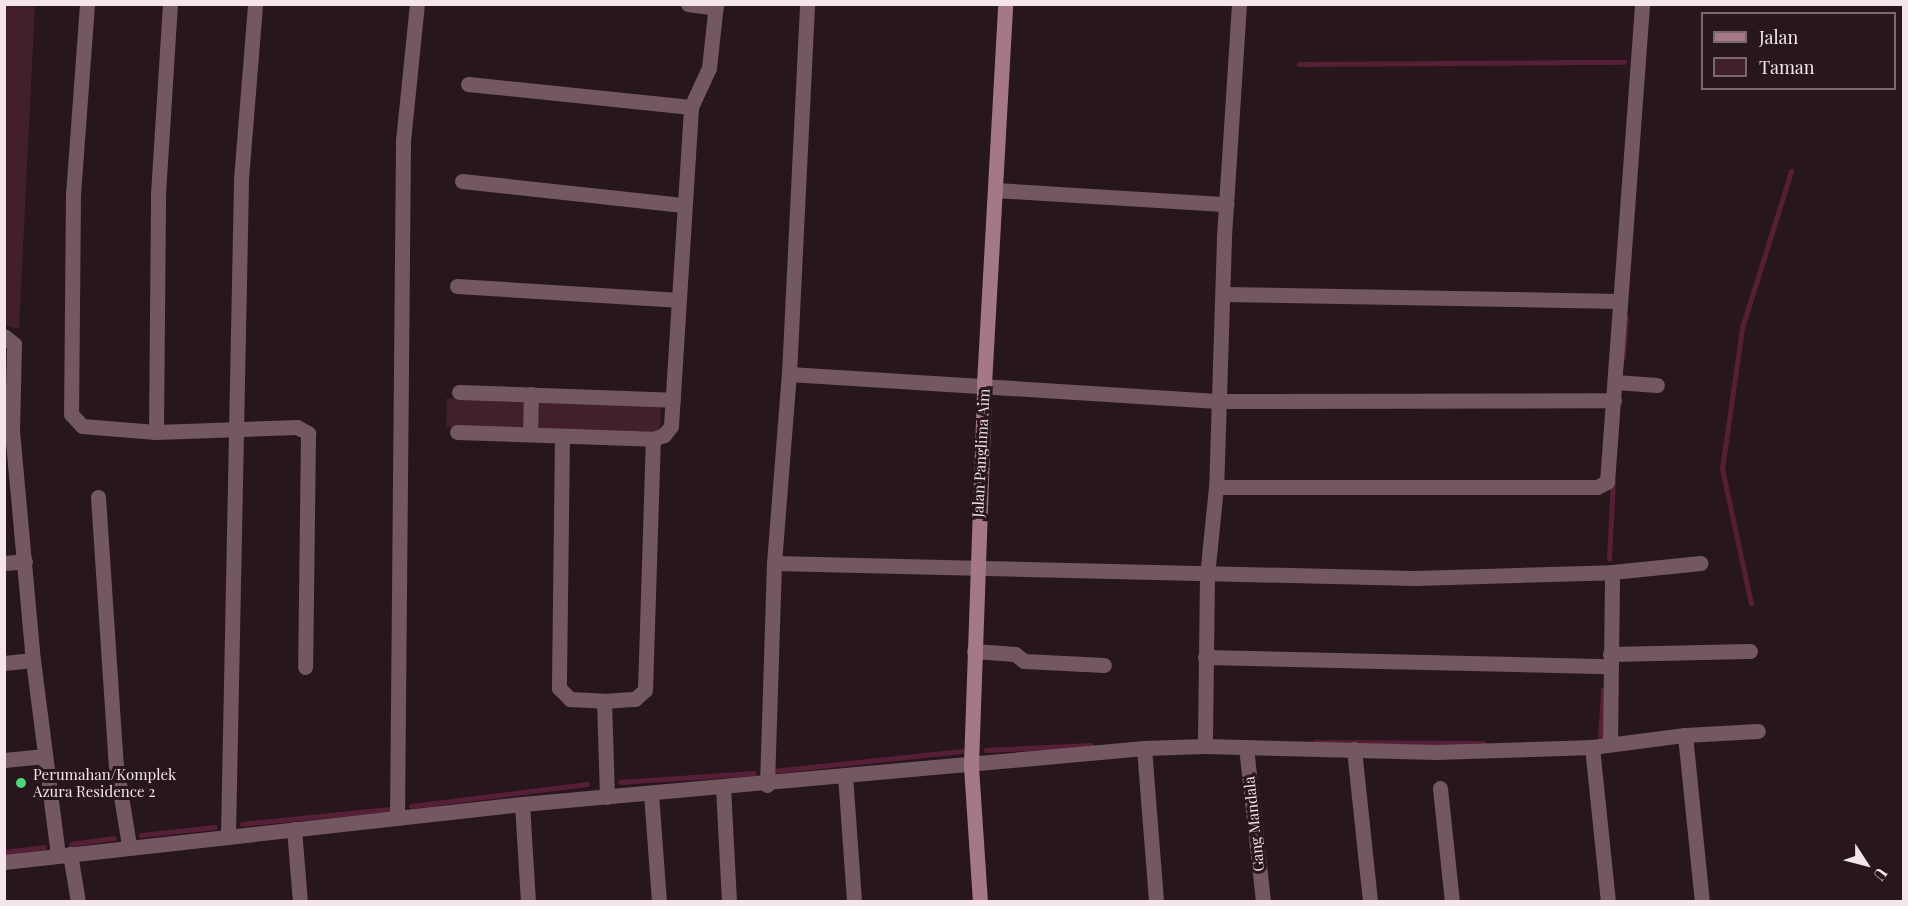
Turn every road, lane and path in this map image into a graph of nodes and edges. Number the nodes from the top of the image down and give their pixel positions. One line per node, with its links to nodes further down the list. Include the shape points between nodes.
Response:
1 (87, 4): 33 (street, via 74,193 71,414 81,426)
2 (170, 4): 33 (street, via 158,194)
3 (255, 4): 32 (street, via 241,178)
4 (417, 4): 75 (street, via 403,141)
5 (688, 4): 10 (street)
6 (807, 4): 22 (street)
7 (1005, 4): 14 (street, Jalan Panglima Aim)
8 (1239, 4): 15 (street)
9 (1642, 4): 20 (street)
10 (716, 6): 12 (street, via 709,68)
11 (468, 84): 12 (street)
12 (691, 107): 16 (street)
13 (462, 181): 16 (street)
14 (995, 190): 15 (street); 24 (street, Jalan Panglima Aim)
15 (1227, 204): 18 (street)
16 (683, 205): 19 (street)
17 (457, 286): 19 (street)
18 (1223, 294): 20 (street); 31 (street)
19 (677, 300): 29 (street)
20 (1620, 300): 23 (street)
21 (4, 336): 26 (street, via 14,344)
22 (789, 374): 24 (street); 43 (street)
23 (1615, 382): 25 (street); 30 (street)
24 (984, 384): 31 (street); 45 (street, Jalan Panglima Aim)
25 (1658, 385)
26 (9, 392): 38 (street)
27 (459, 392): 28 (street)
28 (531, 394): 29 (street); 35 (street)
29 (673, 400): 37 (street, via 671,426)
30 (1614, 400): 31 (street); 39 (street, via 1609,474 1606,482 1597,487)
31 (1217, 401): 39 (street)
32 (237, 430): 33 (street); 55 (street, via 297,427 308,433); 77 (street)
33 (156, 432)
34 (457, 432): 35 (street)
35 (530, 435): 36 (street)
36 (562, 436): 37 (street); 56 (street, via 560,688 570,699)
37 (653, 440): 56 (street, via 645,690 635,699)
38 (11, 480): 41 (street)
39 (1216, 487): 47 (street)
40 (98, 497): 78 (street, via 116,765)
41 (25, 561): 42 (street); 51 (street)
42 (4, 563)
43 (774, 563): 45 (street); 69 (street)
44 (1701, 563): 46 (street)
45 (976, 567): 47 (street); 48 (street, Jalan Panglima Aim)
46 (1612, 572): 47 (street, via 1414,578); 52 (street)
47 (1207, 575): 50 (street)
48 (974, 651): 54 (street, via 1015,654 1024,661); 67 (street, Jalan Panglima Aim)
49 (1750, 651): 52 (street)
50 (1205, 657): 52 (street); 60 (street)
51 (33, 660): 53 (street); 65 (street)
52 (1610, 660): 59 (street)
53 (4, 663)
54 (1104, 665)
55 (305, 667)
56 (604, 700): 73 (street)
57 (1758, 731): 58 (street)
58 (1685, 735): 59 (street); 93 (street)
59 (1610, 744): 62 (street)
60 (1205, 746): 61 (street); 63 (street)
61 (1246, 747): 64 (street); 89 (street, Gang Mandala)
62 (1592, 747): 64 (street, via 1436,752); 92 (street)
63 (1144, 748): 67 (street); 88 (street)
64 (1354, 749): 90 (street)
65 (45, 756): 66 (street); 79 (street)
66 (4, 760)
67 (970, 765): 68 (street); 87 (street, Jalan Panglima Aim)
68 (845, 775): 69 (street); 86 (street)
69 (767, 785): 70 (street)
70 (723, 787): 72 (street); 85 (street)
71 (1440, 788): 91 (street)
72 (651, 793): 73 (street); 84 (street)
73 (607, 797): 74 (street)
74 (522, 804): 75 (street); 83 (street)
75 (397, 818): 76 (street)
76 (294, 829): 77 (street); 82 (street)
77 (228, 835): 78 (street)
78 (129, 845): 79 (street)
79 (64, 854): 80 (street); 81 (street)
80 (4, 862)
81 (78, 902)
82 (300, 902)
83 (528, 902)
84 (658, 902)
85 (729, 902)
86 (854, 902)
87 (980, 902)
88 (1156, 902)
89 (1263, 902)
90 (1370, 902)
91 (1452, 902)
92 (1608, 902)
93 (1702, 902)

